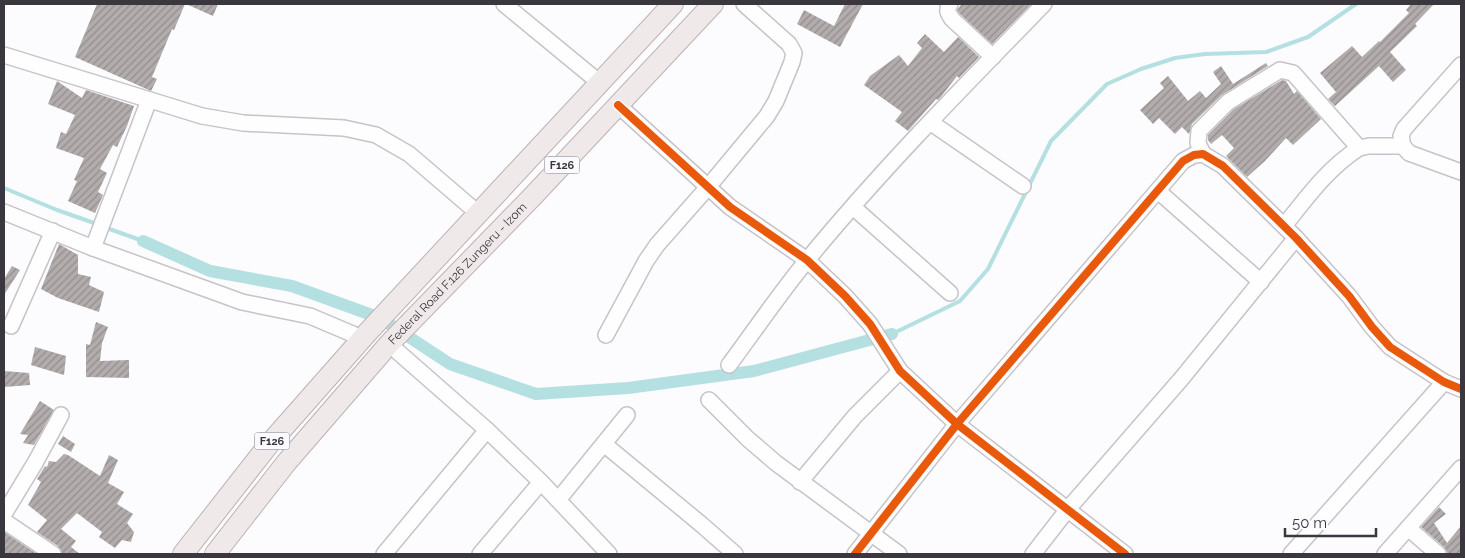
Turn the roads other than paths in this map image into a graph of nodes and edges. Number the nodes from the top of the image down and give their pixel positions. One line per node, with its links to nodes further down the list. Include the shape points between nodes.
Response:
1 (504, 4): 10 (street)
2 (673, 4): 10 (main road, Federal Road F.126 Zungeru - Izom / F126)
3 (713, 4): 12 (main road, Federal Road F.126 Zungeru - Izom / F126)
4 (744, 4): 20 (street, via 794,52 768,116)
5 (950, 4): 8 (street, via 948,13 952,19)
6 (1044, 4): 8 (street)
7 (4, 55): 11 (street)
8 (993, 57): 13 (street)
9 (1461, 65): 14 (street, via 1404,129)
10 (600, 83): 18 (main road, Federal Road F.126 Zungeru - Izom / F126)
11 (149, 100): 25 (street, via 202,116 243,123 344,128 376,136 409,154); 29 (street)
12 (618, 105): 20 (street); 22 (main road, Federal Road F.126 Zungeru - Izom / F126)
13 (930, 122): 19 (street); 23 (street)
14 (1402, 146): 15 (street); 17 (street, via 1409,153)
15 (1359, 148): 16 (street, via 1293,73 1280,70 1228,102 1199,131 1198,144); 26 (street, via 1344,157 1323,178)
16 (1203, 154): 21 (street, via 1184,161); 26 (street, via 1223,166)
17 (1461, 172)
18 (512, 178): 22 (main road); 25 (main road, Federal Road F.126 Zungeru - Izom / F126)
19 (1023, 186)
20 (708, 187): 30 (street, via 730,207); 34 (street, via 657,245)
21 (1158, 191): 31 (street); 44 (street)
22 (533, 196): 36 (main road, Federal Road F.126 Zungeru - Izom / F126)
23 (853, 207): 30 (street); 32 (street)
24 (4, 212): 27 (street)
25 (478, 214): 35 (main road, Federal Road F.126 Zungeru - Izom / F126)
26 (1284, 226): 28 (street)
27 (53, 231): 29 (street); 33 (street)
28 (1296, 238): 31 (street); 39 (street, via 1390,346)
29 (95, 242): 35 (street, via 242,302 310,316)
30 (807, 260): 37 (street); 38 (street, via 852,302)
31 (1261, 282): 51 (street)
32 (950, 293)
33 (11, 326)
34 (606, 335)
35 (364, 336): 57 (main road, Federal Road F.126 Zungeru - Izom / F126, via 270,443)
36 (391, 342): 45 (street); 58 (main road, Federal Road F.126 Zungeru - Izom / F126, via 286,463)
37 (728, 365)
38 (900, 371): 44 (street); 49 (street, via 856,416)
39 (1444, 382): 40 (street); 67 (street)
40 (1461, 389)
41 (709, 400): 49 (street, via 748,439)
42 (61, 415): 52 (street)
43 (627, 415): 46 (street)
44 (957, 424): 51 (street); 55 (street)
45 (487, 430): 48 (street); 59 (street)
46 (604, 444): 50 (street); 62 (street)
47 (1461, 468): 54 (street)
48 (541, 482): 50 (street); 60 (street)
49 (800, 482): 55 (street)
50 (558, 500): 61 (street)
51 (1068, 509): 65 (street); 66 (street)
52 (4, 514)
53 (4, 521): 56 (street)
54 (1408, 528): 68 (street); 69 (street)
55 (871, 534): 63 (street); 64 (street)
56 (53, 554)
57 (183, 554)
58 (215, 554)
59 (384, 554)
60 (480, 554)
61 (609, 554)
62 (735, 554)
63 (855, 554)
64 (899, 554)
65 (1034, 554)
66 (1126, 554)
67 (1291, 554)
68 (1385, 554)
69 (1438, 554)

